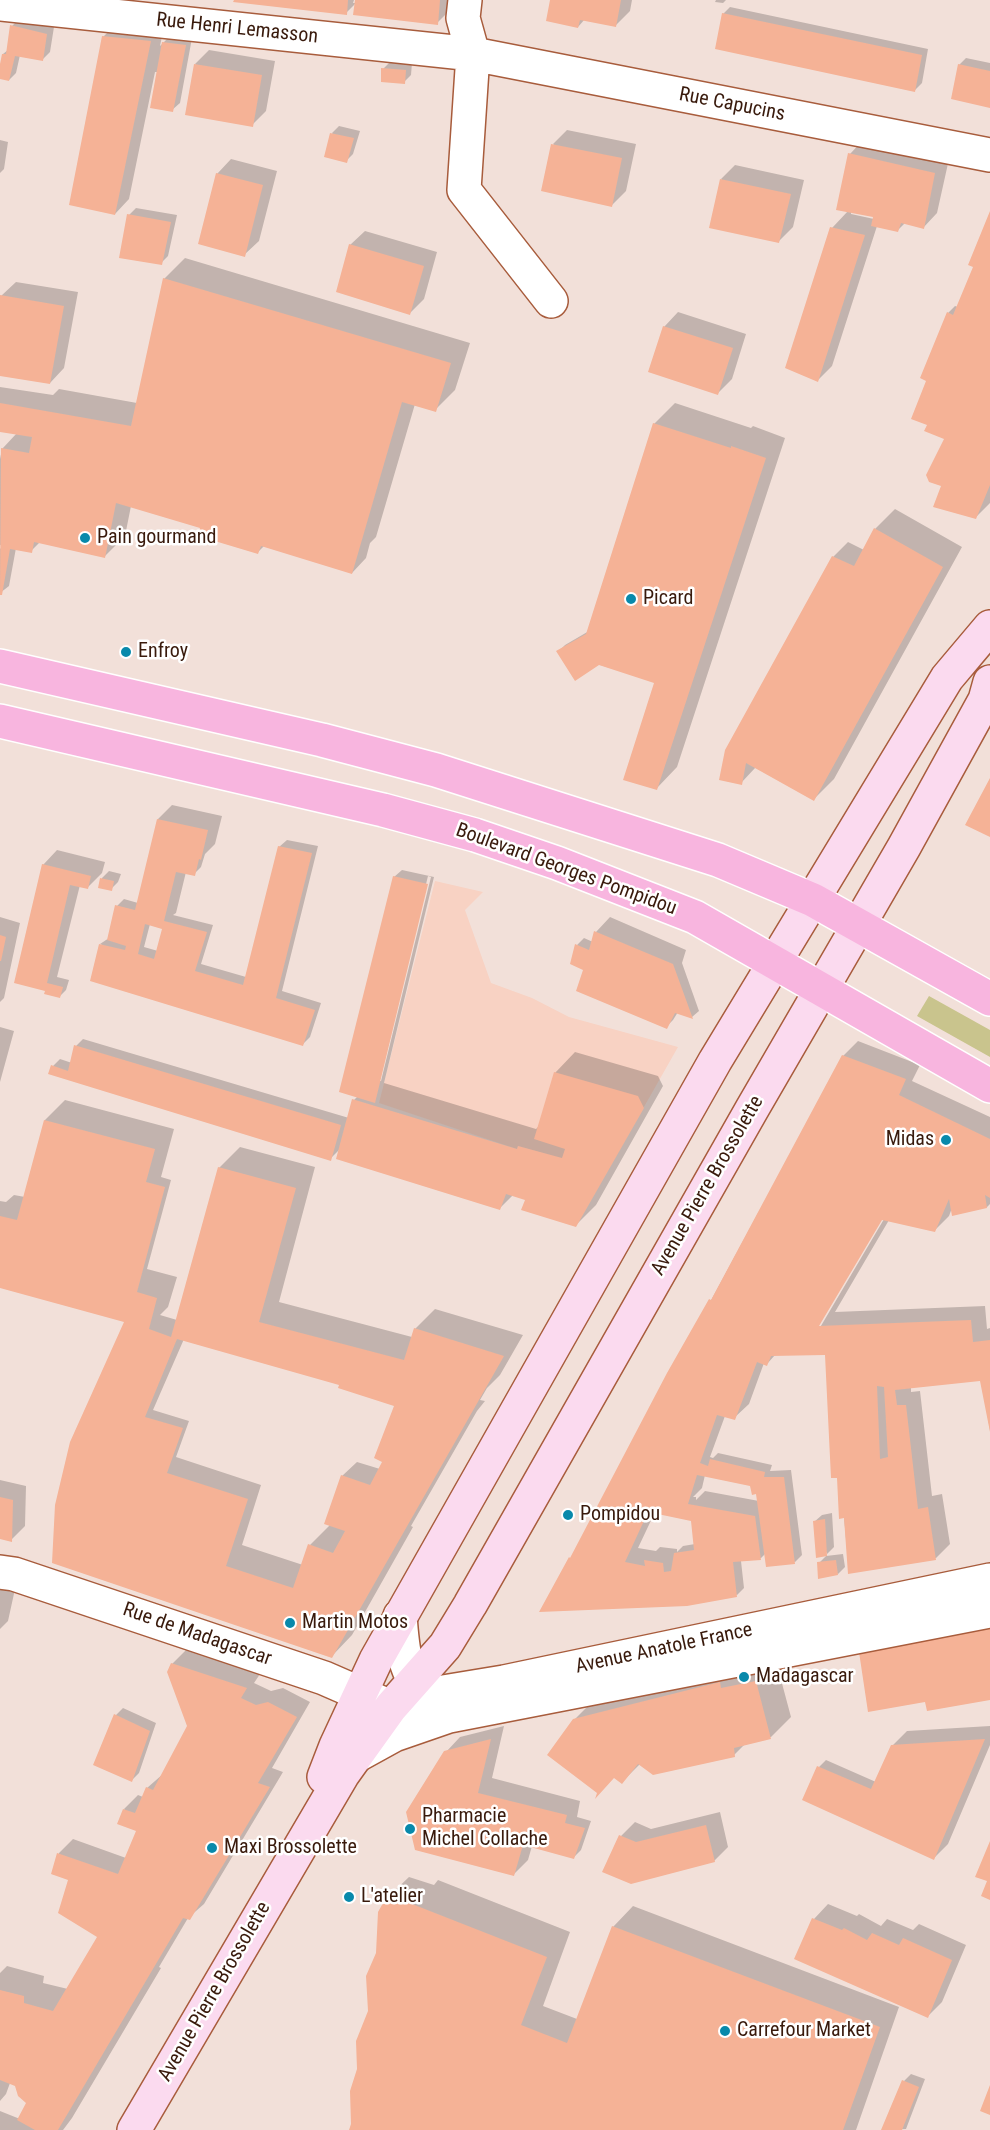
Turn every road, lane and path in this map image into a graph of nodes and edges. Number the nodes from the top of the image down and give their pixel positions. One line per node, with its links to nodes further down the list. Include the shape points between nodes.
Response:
1 (465, 0): 3 (street, via 463,18)
2 (0, 4): 3 (street, Rue Henri Lemasson)
3 (473, 54): 4 (street, Rue Capucins); 5 (street, via 464,190)
4 (990, 155)
5 (551, 301)
6 (990, 627): 10 (main road, Avenue Pierre Brossolette, via 947,678)
7 (0, 666): 10 (main road, via 436,770 718,860)
8 (990, 682): 11 (main road, Avenue Pierre Brossolette, via 985,700)
9 (0, 721): 12 (main road, Boulevard Georges Pompidou, via 475,835 695,917)
10 (813, 900): 11 (main road); 12 (main road, Avenue Pierre Brossolette)
11 (858, 925): 13 (main road, Avenue Pierre Brossolette); 14 (main road)
12 (774, 963): 13 (main road, Boulevard Georges Pompidou); 19 (main road, Avenue Pierre Brossolette)
13 (821, 989): 15 (main road, Boulevard Georges Pompidou); 21 (main road, Avenue Pierre Brossolette, via 445,1646)
14 (990, 999)
15 (990, 1086)
16 (0, 1572): 20 (street, Rue de Madagascar, via 25,1577 324,1678)
17 (990, 1580): 21 (street, Avenue Anatole France)
18 (990, 1611): 21 (street, Avenue Anatole France)
19 (400, 1616): 20 (main road, Avenue Pierre Brossolette); 21 (street, via 404,1658)
20 (359, 1694): 22 (street, Rue de Madagascar); 23 (main road, Avenue Pierre Brossolette)
21 (429, 1697): 22 (main road, Avenue Pierre Brossolette); 23 (street, Avenue Anatole France, via 394,1735)
22 (391, 1707): 23 (main road, Avenue Pierre Brossolette)
23 (348, 1745): 24 (main road, Avenue Pierre Brossolette, via 296,1854)
24 (134, 2130)

